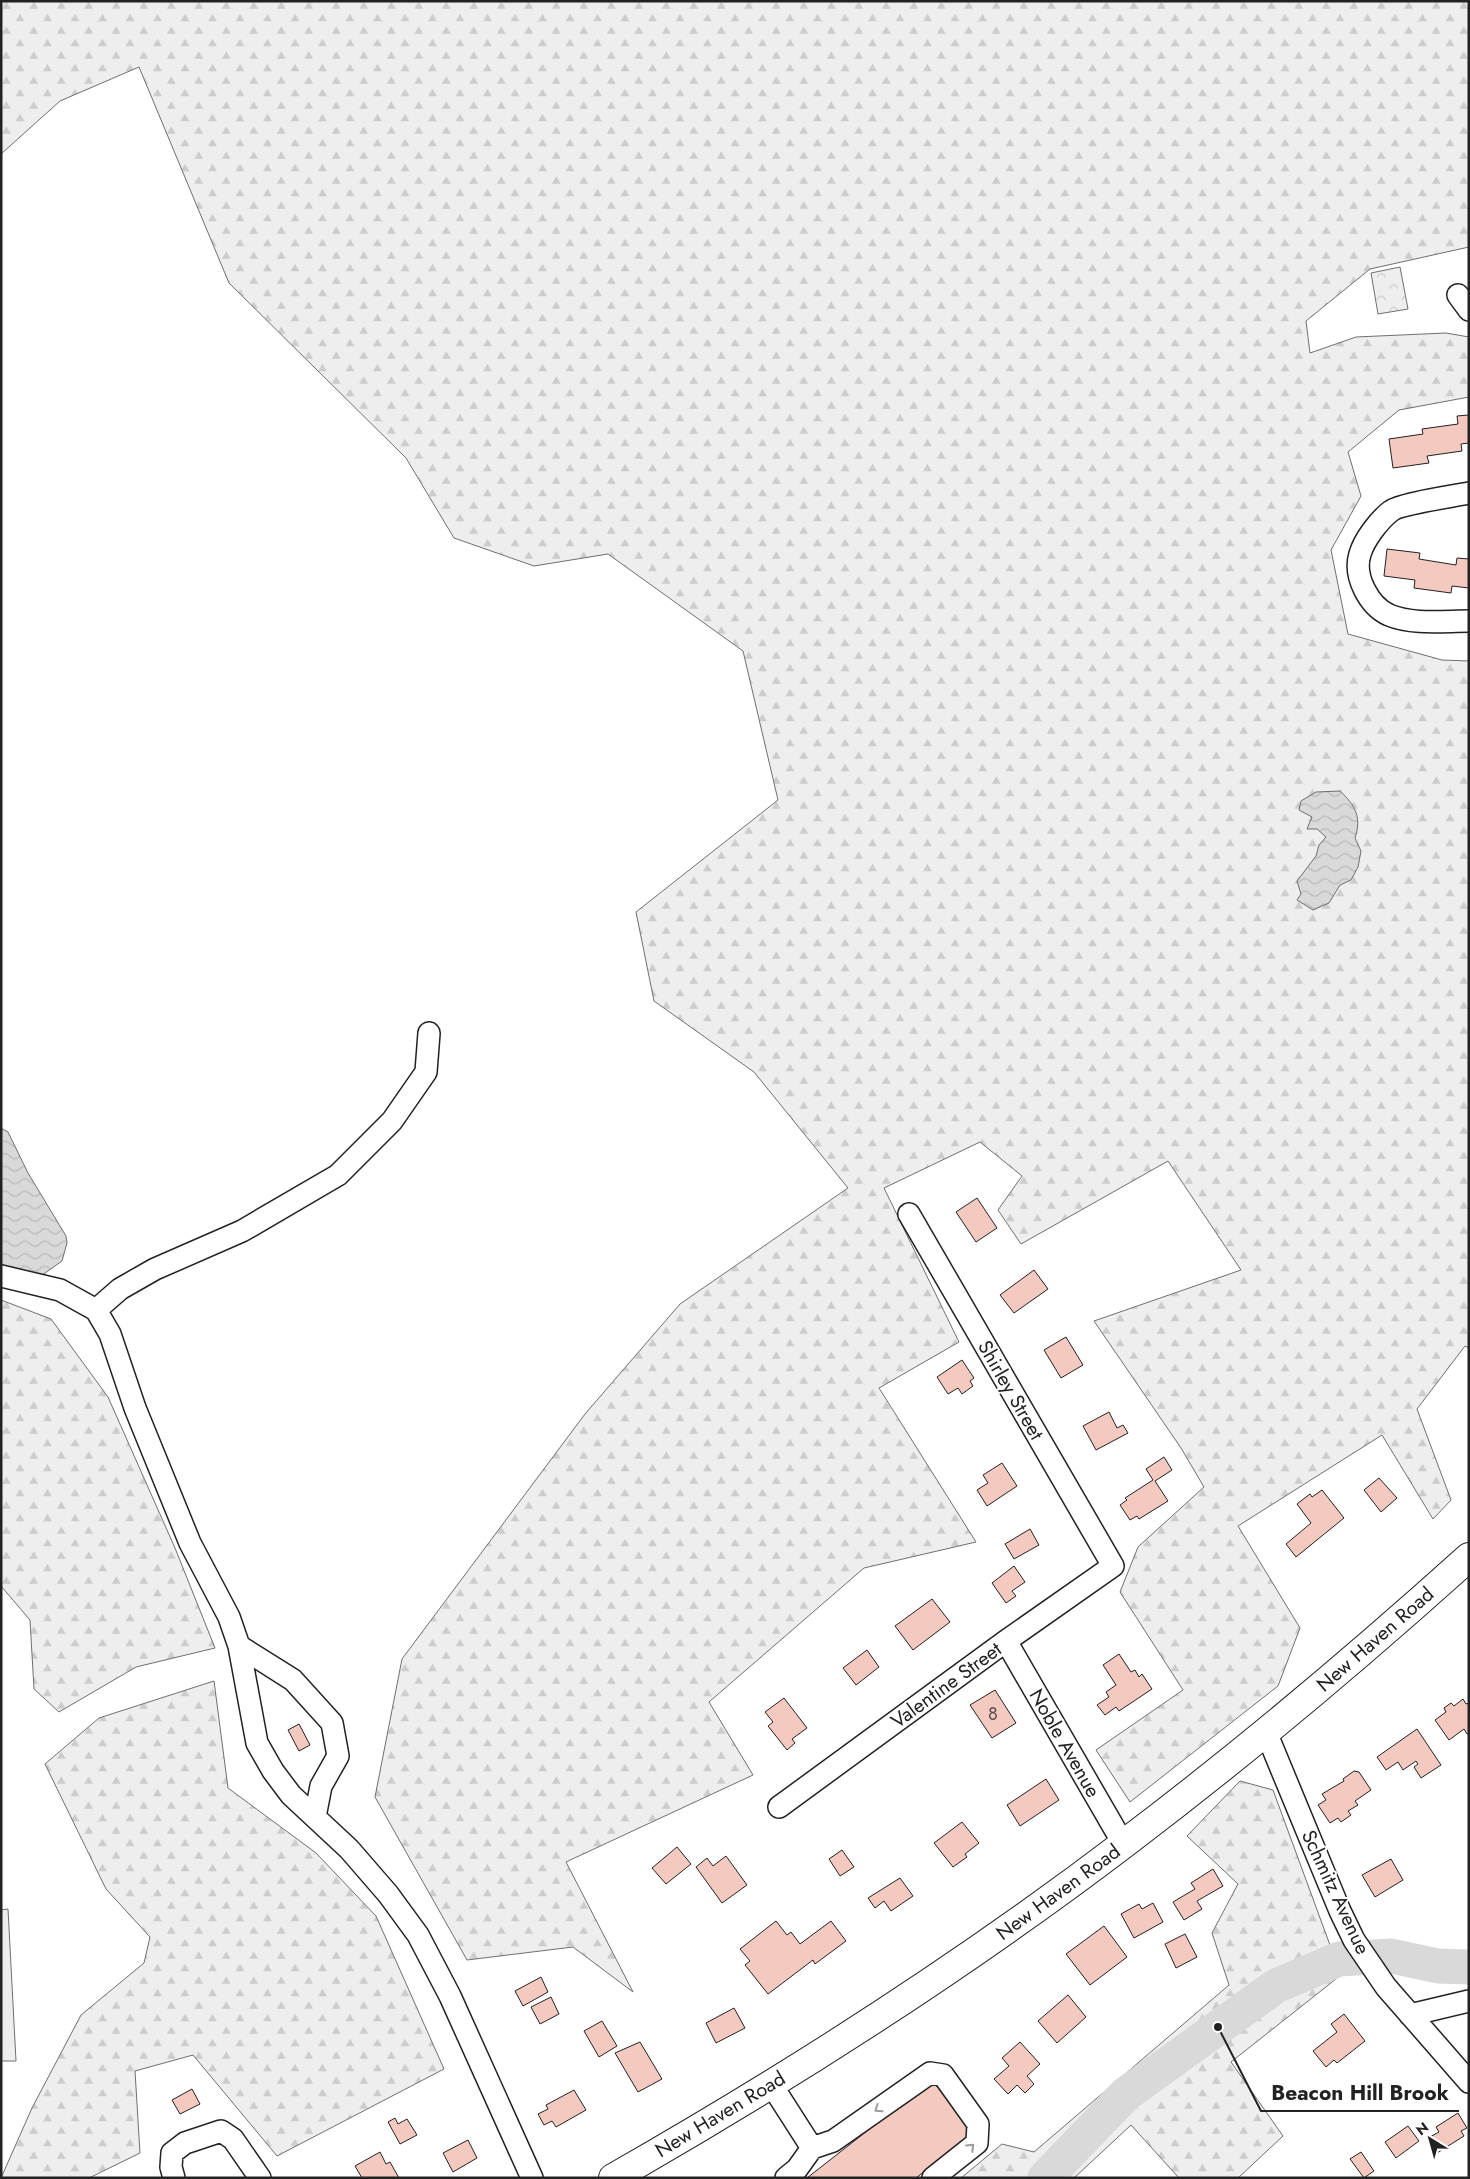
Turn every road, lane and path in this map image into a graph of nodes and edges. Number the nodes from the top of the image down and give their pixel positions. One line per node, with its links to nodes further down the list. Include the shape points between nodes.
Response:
1 (1469, 493): 2 (street, via 1392,510 1372,532 1360,555 1360,578 1367,596 1388,615 1411,621)
2 (1469, 621)
3 (430, 1033): 6 (street, via 426,1072 392,1121 338,1175 242,1231 155,1269 120,1289)
4 (909, 1214): 8 (street, Shirley Street)
5 (1, 1276): 6 (street, via 60,1290)
6 (96, 1310): 10 (street, via 110,1334 135,1408 190,1543 229,1617)
7 (1469, 1557): 11 (main road, New Haven Road)
8 (1113, 1566): 9 (street, Valentine Street)
9 (1006, 1641): 12 (street, Valentine Street); 14 (street, Noble Avenue)
10 (239, 1646): 13 (street, via 256,1743 291,1795); 13 (street, via 292,1680 332,1723 338,1756 321,1786)
11 (1266, 1732): 14 (main road, New Haven Road); 16 (street, Schmitz Avenue, via 1354,1940)
12 (779, 1807)
13 (315, 1817): 22 (street, via 349,1849 418,1935 450,1996)
14 (1124, 1845): 18 (main road, New Haven Road, via 917,1992)
15 (1469, 2000): 16 (street)
16 (1410, 2015): 17 (street, Schmitz Avenue)
17 (1469, 2082)
18 (770, 2084): 19 (street); 23 (main road, New Haven Road, via 689,2136)
19 (812, 2148): 24 (street); 25 (street, one-way to 19, via 976,2143 978,2124 943,2075 930,2073 833,2141)
20 (174, 2178): 21 (street, via 172,2153 186,2143 221,2130 233,2139)
21 (260, 2178)
22 (532, 2178)
23 (613, 2178)
24 (786, 2178)
25 (933, 2178)

